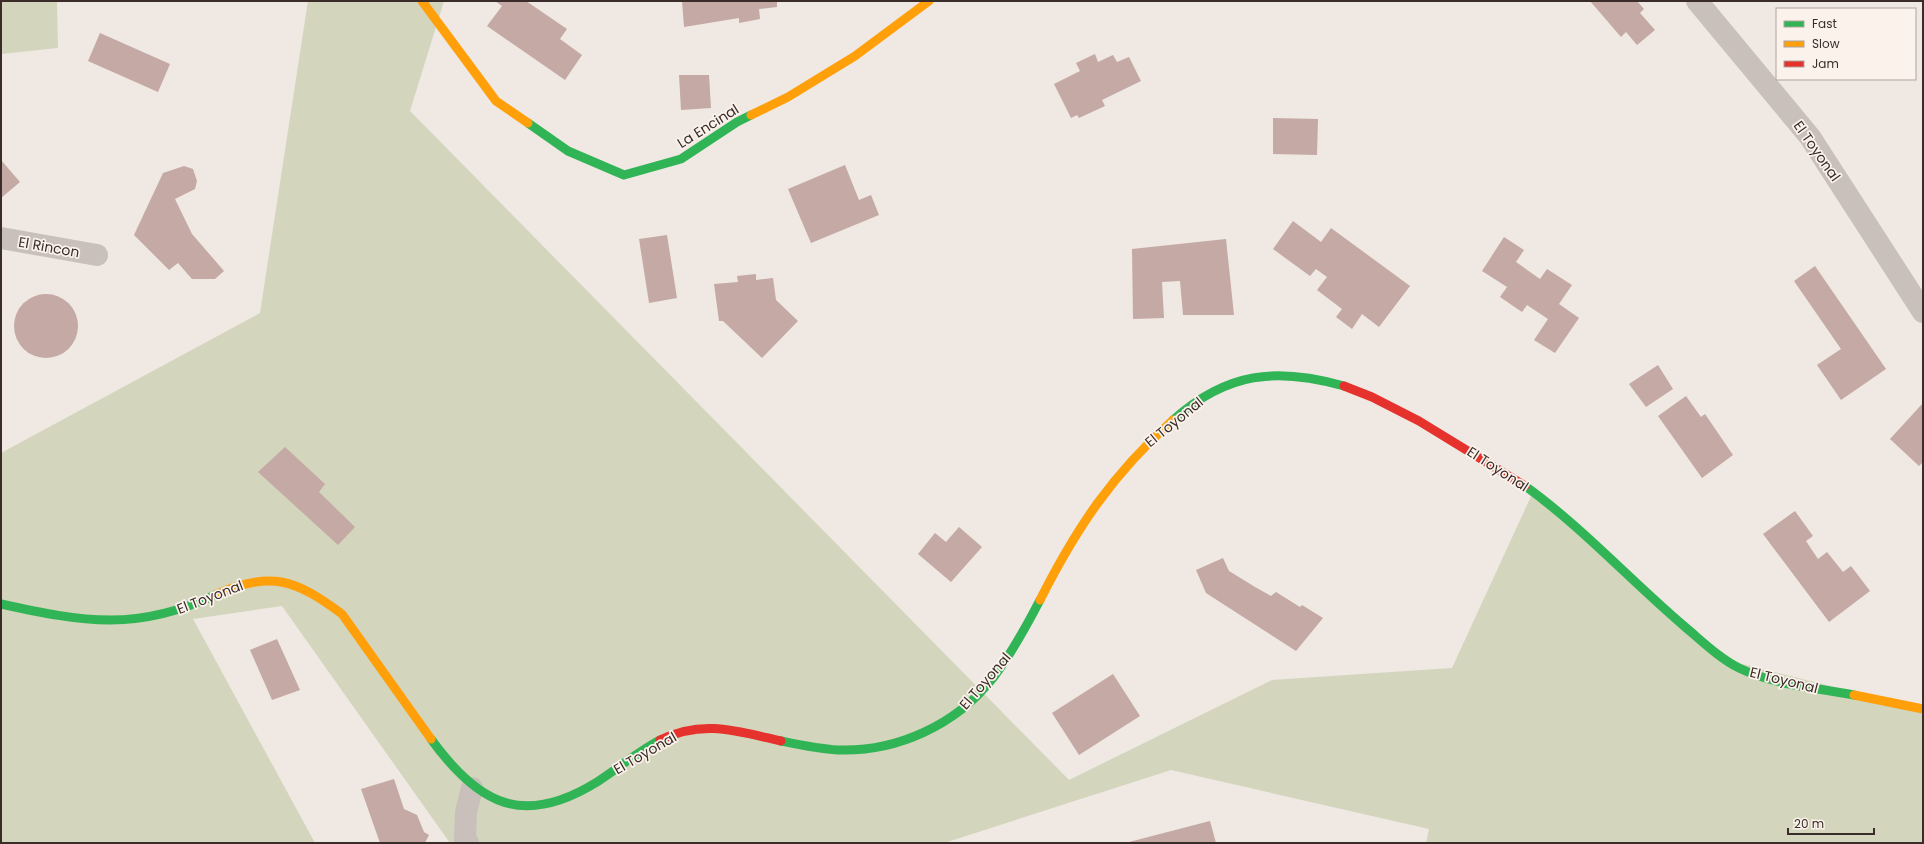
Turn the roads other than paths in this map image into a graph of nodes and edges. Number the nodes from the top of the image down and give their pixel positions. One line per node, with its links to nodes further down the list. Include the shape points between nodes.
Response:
1 (422, 1): 2 (street, La Encinal, via 496,101 568,151 624,176 681,159 737,122 788,97 856,56)
2 (929, 1)
3 (1697, 1): 6 (street, El Toyonal, via 1810,137)
4 (1, 238): 5 (street, El Rincon)
5 (97, 255)
6 (1923, 312)
7 (1, 604): 9 (street, El Toyonal, via 54,615 105,621 132,619 184,609 248,582 272,580 295,587 321,599 342,614 446,760 458,776)
8 (1923, 709): 9 (street, El Toyonal, via 1778,681 1746,671 1726,660 1662,608 1571,522 1509,474 1415,418 1361,392 1314,379 1274,374 1254,376 1218,389 1190,405 1150,440 1119,474 1078,531 1010,655 982,690 957,714 924,734 877,749 823,749 725,728 690,728 664,738 570,797 544,806 512,806 487,798)
9 (472, 788): 10 (street, via 466,812 465,840)
10 (468, 843)

